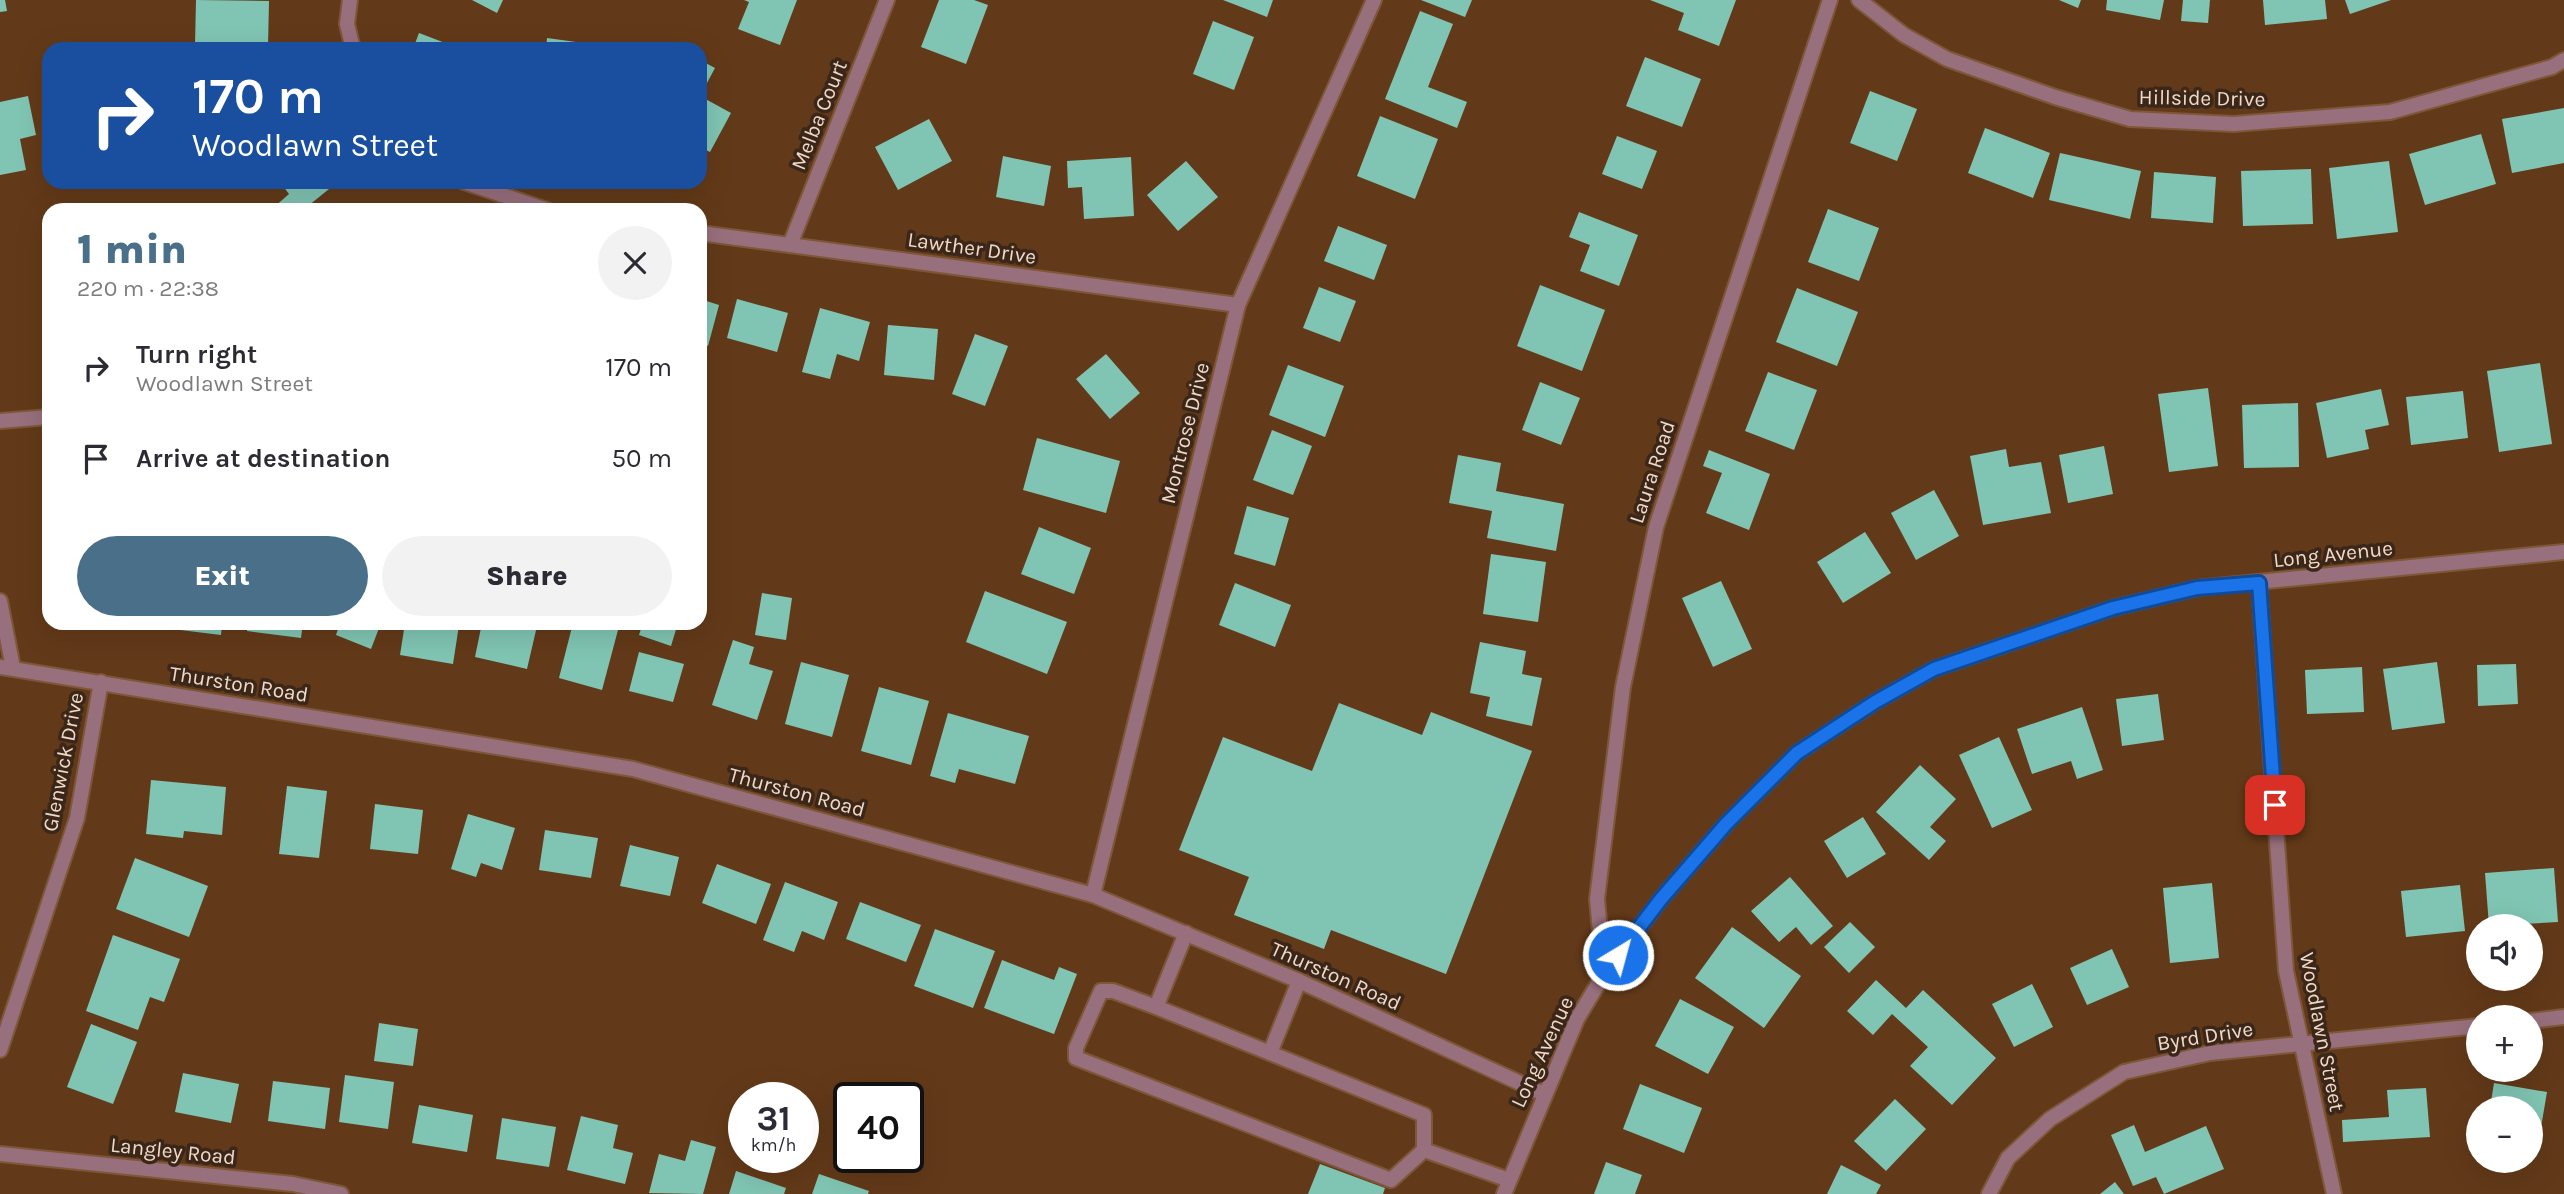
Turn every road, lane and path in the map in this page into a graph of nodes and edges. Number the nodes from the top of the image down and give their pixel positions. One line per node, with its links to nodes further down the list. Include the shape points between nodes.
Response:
1 (350, 0): 6 (street, via 347,24)
2 (887, 0): 11 (street, Melba Court)
3 (1374, 0): 12 (street, Montrose Drive)
4 (1830, 0): 22 (street, Laura Road, via 1656,527 1623,687 1597,899)
5 (1859, 0): 7 (street, Hillside Drive, via 1904,35 1947,59 2130,119 2234,124 2390,112)
6 (351, 42)
7 (2564, 60)
8 (485, 189): 9 (street)
9 (526, 203)
10 (707, 234): 11 (street, Lawther Drive)
11 (790, 245): 12 (street, Lawther Drive)
12 (1238, 305): 20 (street, Montrose Drive)
13 (42, 418): 14 (street)
14 (0, 421)
15 (2564, 552): 16 (street, Long Avenue)
16 (2259, 583): 22 (street, Long Avenue, via 2197,588 2113,608 1934,669 1875,702 1797,753 1726,824); 28 (street, Woodlawn Street, via 2286,971)
17 (0, 601): 18 (street)
18 (7, 668): 19 (street, Thurston Road)
19 (101, 682): 20 (street, Thurston Road, via 633,769); 29 (street, Glenwick Drive, via 77,818)
20 (1093, 895): 21 (street, Thurston Road)
21 (1186, 933): 23 (street, Thurston Road); 24 (street)
22 (1604, 974): 31 (street, Long Avenue, via 1577,1019)
23 (1299, 981): 30 (street); 31 (street, Thurston Road)
24 (1156, 1007): 30 (street); 32 (street, via 1101,991 1076,1058 1391,1180)
25 (2564, 1017): 26 (street)
26 (2543, 1019)
27 (2466, 1027): 28 (street, Byrd Drive)
28 (2301, 1043): 37 (street, Byrd Drive, via 2210,1052 2124,1072 2050,1119 2008,1158); 38 (street, Woodlawn Street)
29 (0, 1049)
30 (1270, 1053): 32 (street, via 1424,1115)
31 (1544, 1094): 34 (street, Long Avenue)
32 (1424, 1150): 34 (street)
33 (0, 1154): 35 (street, Langley Road, via 293,1184)
34 (1509, 1180): 36 (street, Long Avenue)
35 (341, 1194)
36 (1504, 1194)
37 (1989, 1194)
38 (2334, 1194)

